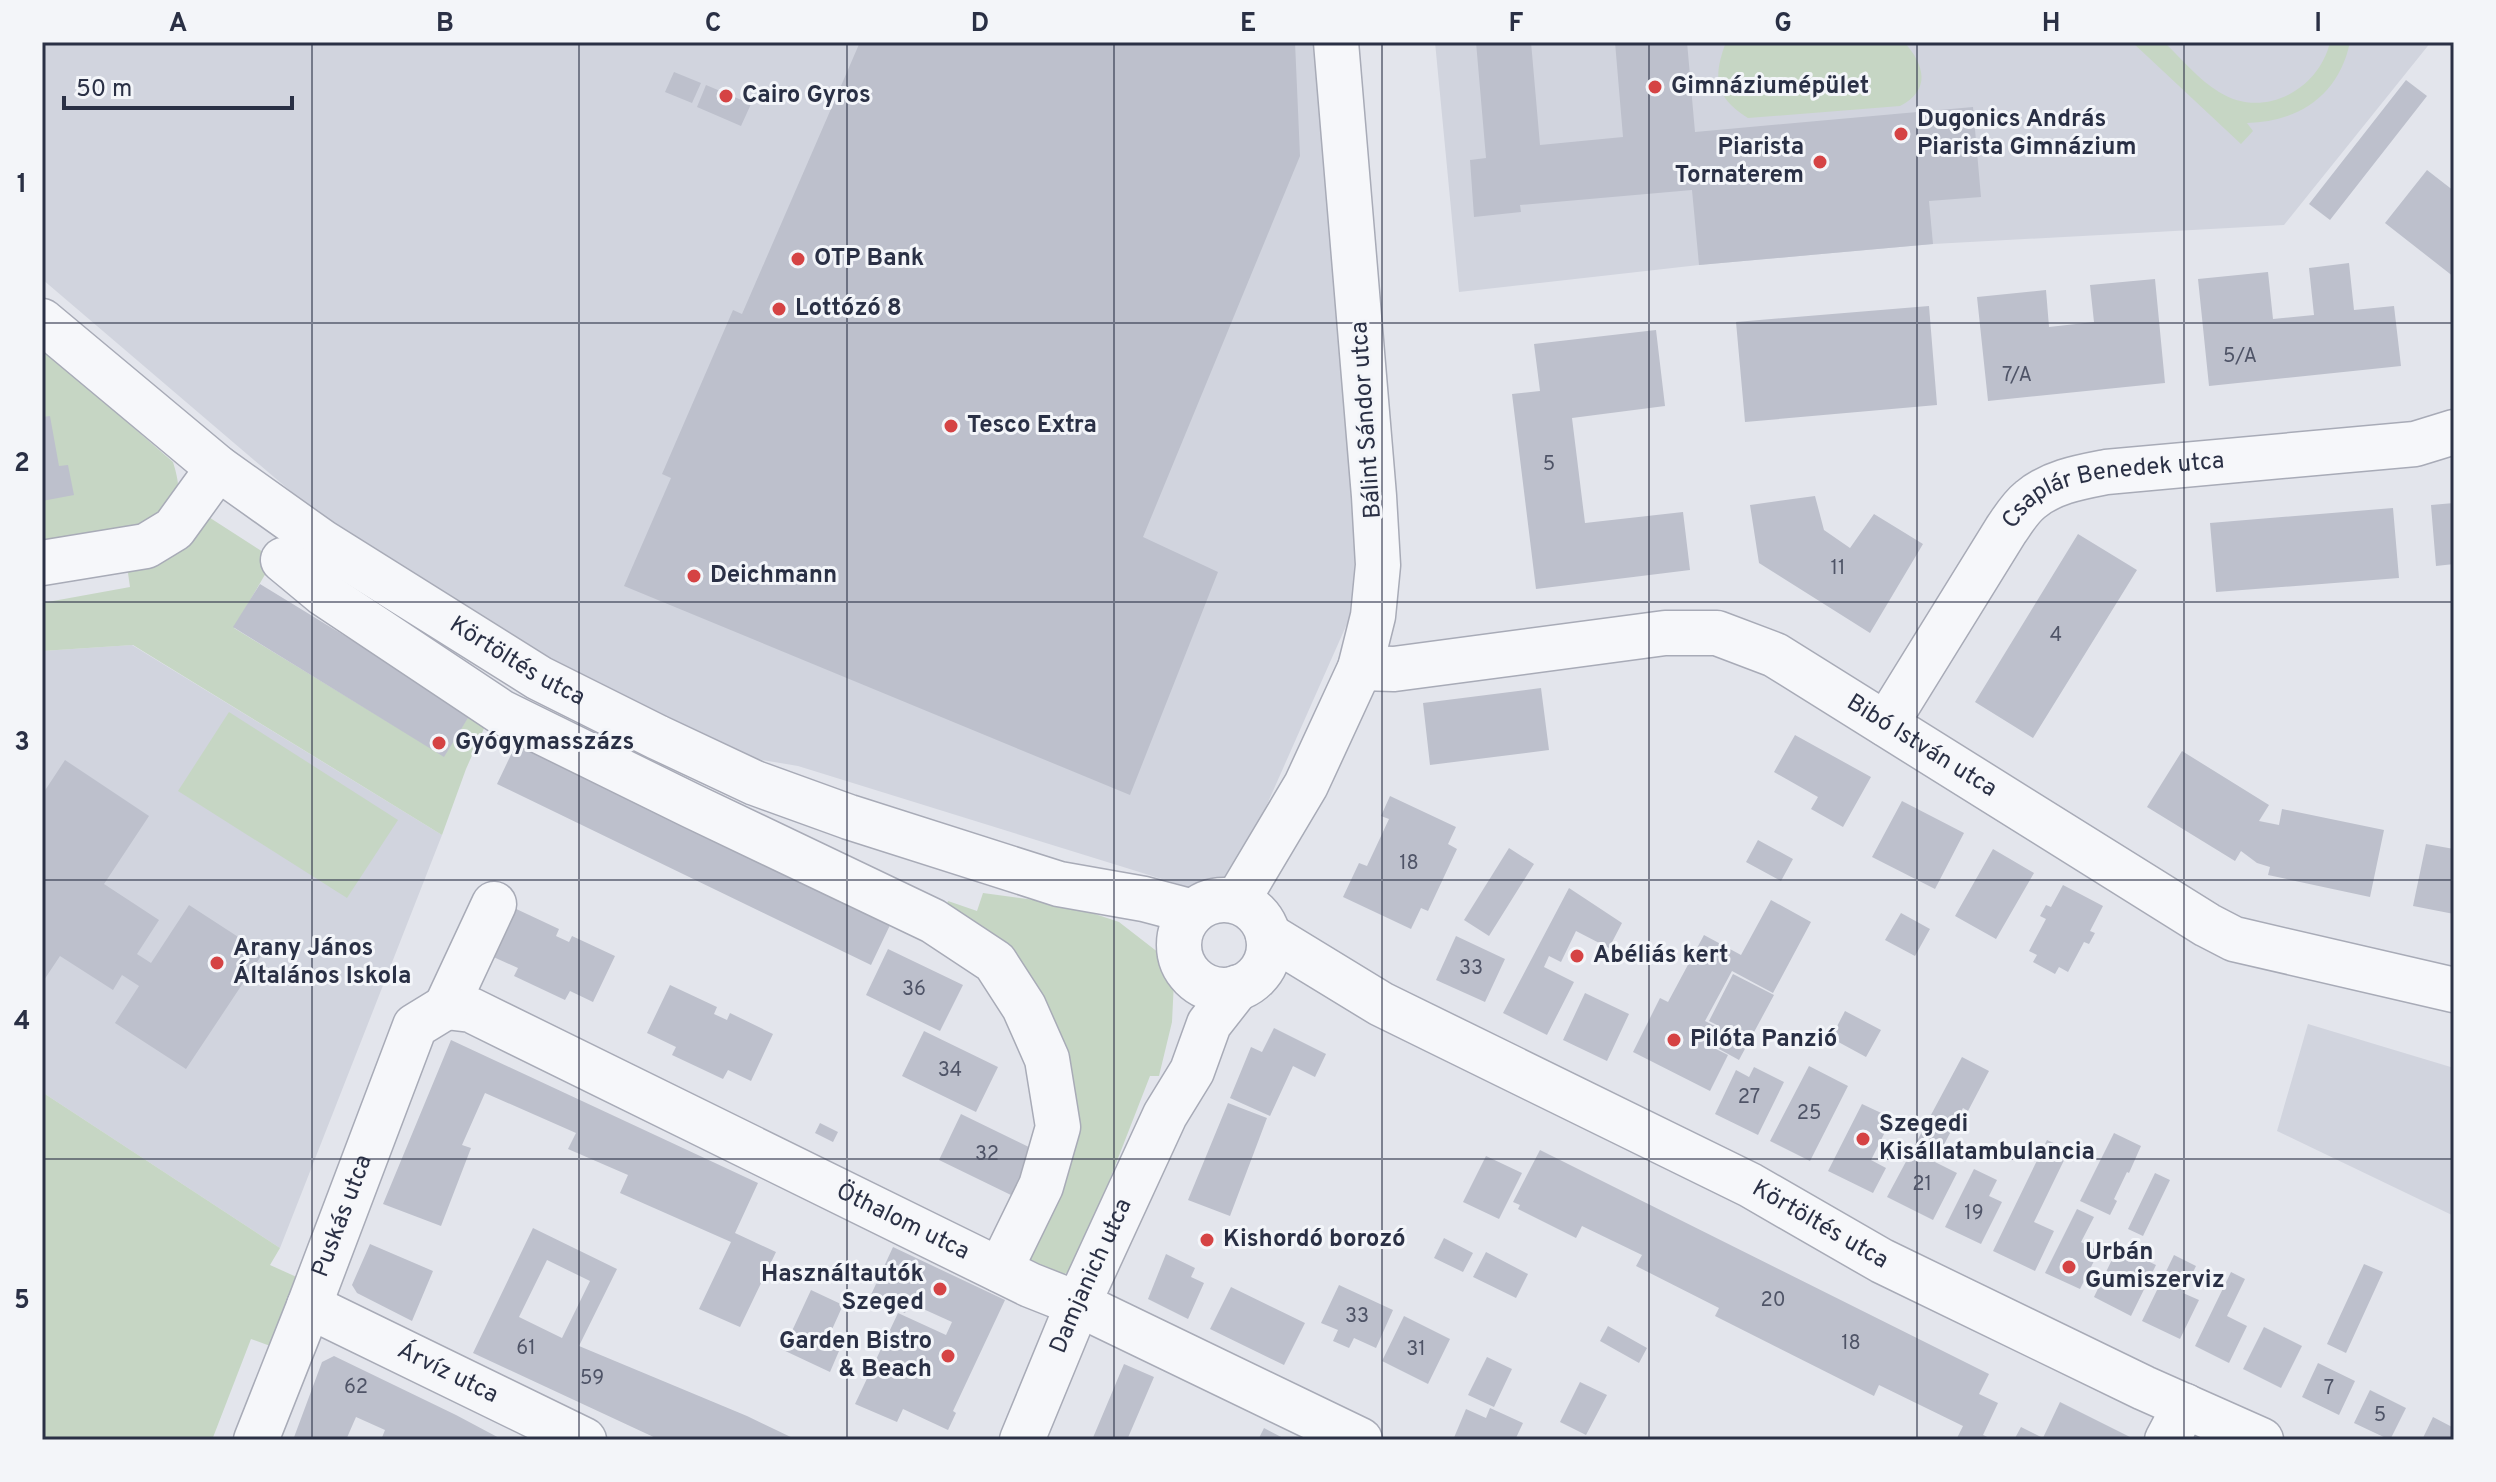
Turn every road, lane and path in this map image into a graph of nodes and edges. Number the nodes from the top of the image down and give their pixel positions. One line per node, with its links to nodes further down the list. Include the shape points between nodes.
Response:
1 (1336, 42): 7 (street, Bálint Sándor utca, via 1378,565)
2 (42, 321): 4 (street, Körtöltés utca)
3 (2454, 432): 8 (street, Csaplár Benedek utca, via 2415,444 2106,472 2047,488 2028,501 2006,530)
4 (218, 468): 6 (street, via 174,529 146,546); 9 (street, Körtöltés utca, via 486,647 657,737 768,788)
5 (283, 560): 19 (street, via 324,594 501,712 933,921 995,962 1024,1007 1047,1059 1058,1127 1041,1186)
6 (42, 563)
7 (1360, 668): 8 (street, Bibó István utca, via 1394,669 1665,633 1717,633 1775,655); 12 (street, Bálint Sándor utca, via 1306,785)
8 (1886, 724): 15 (street, Bibó István utca, via 2234,939)
9 (1059, 884): 11 (street, Körtöltés utca); 13 (street, Körtöltés utca, via 1142,926)
10 (494, 904): 17 (street)
11 (1193, 912): 12 (street, via 1213,901); 13 (street, via 1179,939)
12 (1256, 921): 14 (street, via 1268,955); 16 (street, Körtöltés utca)
13 (1183, 962): 14 (street, via 1195,980 1209,987 1223,990); 18 (street, Damjanich utca, via 1182,1015)
14 (1245, 984): 16 (street, Körtöltés utca, via 1297,982); 18 (street, Damjanich utca, via 1209,1024 1192,1071)
15 (2454, 990)
16 (1381, 1004): 22 (street, Körtöltés utca, via 1750,1185)
17 (446, 1007): 19 (street, Öthalom utca, via 471,1010); 21 (street, Puskás utca, via 415,1026)
18 (1165, 1115): 20 (street, Damjanich utca)
19 (1000, 1270): 20 (street, Öthalom utca)
20 (1078, 1304): 25 (street, Damjanich utca); 26 (street, Öthalom utca)
21 (309, 1306): 23 (street, Puskás utca); 24 (street, Árvíz utca)
22 (2176, 1423): 27 (street, Körtöltés utca)
23 (256, 1440)
24 (584, 1440)
25 (1022, 1440)
26 (1360, 1440)
27 (2261, 1440)

